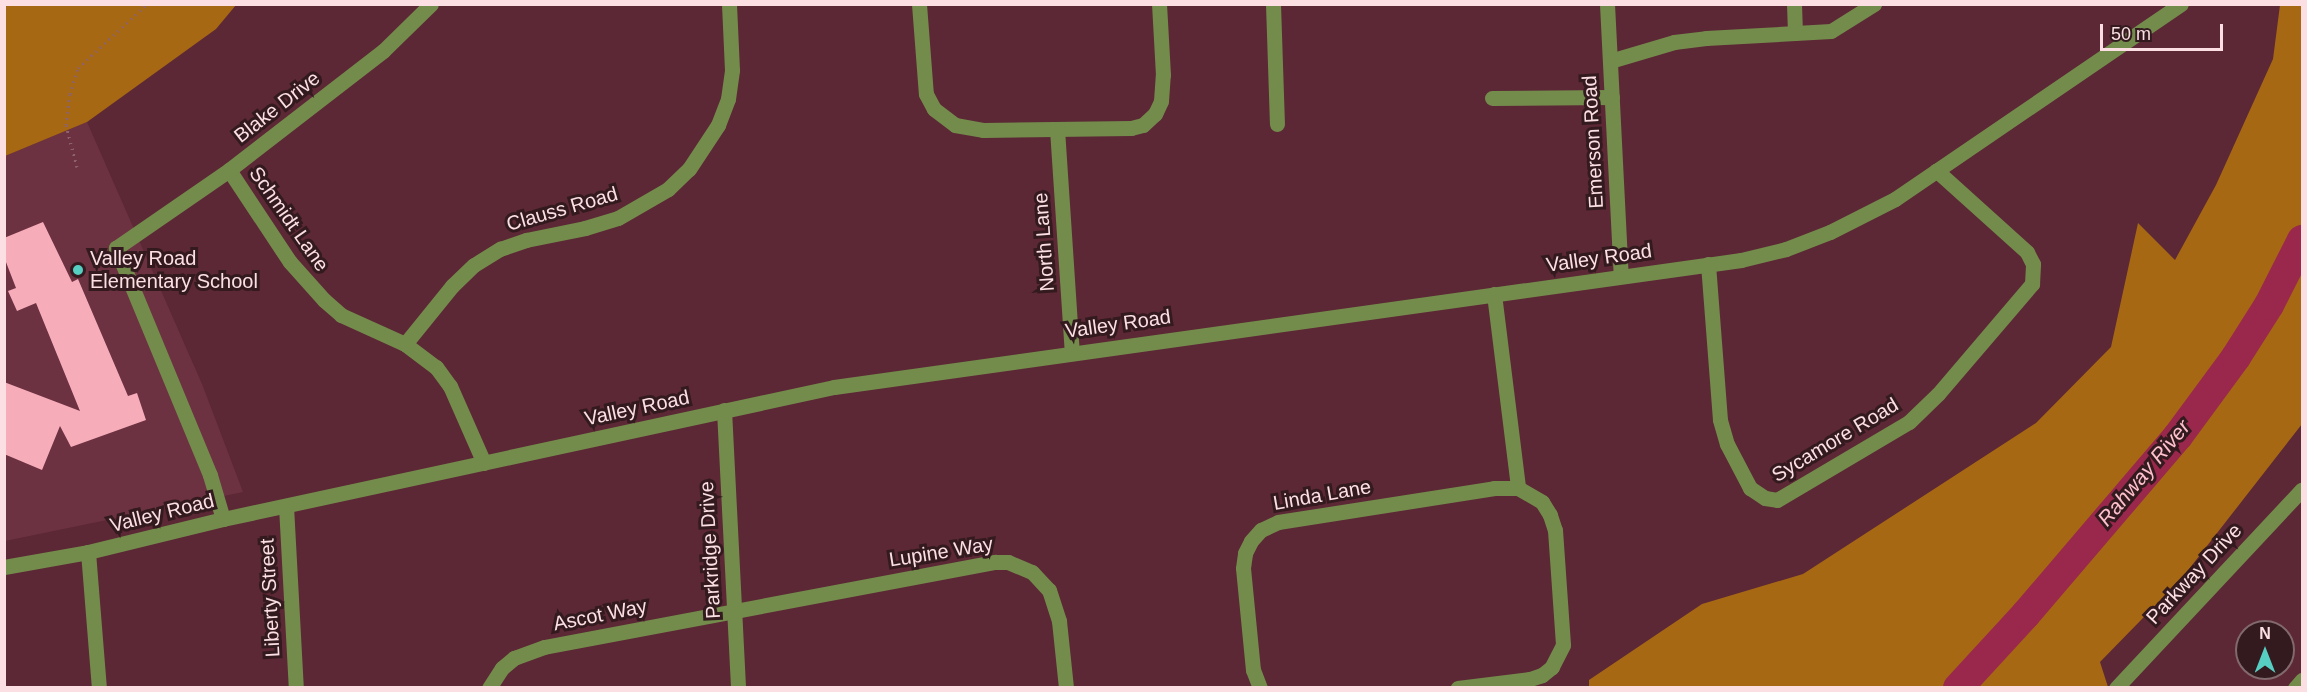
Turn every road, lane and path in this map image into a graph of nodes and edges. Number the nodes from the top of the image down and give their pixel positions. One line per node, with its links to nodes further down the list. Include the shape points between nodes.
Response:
1 (147, 4): 17 (path, via 78,68 66,125)
2 (431, 4): 18 (street, Blake Drive, via 383,51)
3 (729, 4): 23 (street, Clauss Road, via 732,69 728,99 718,125 689,169 668,189 618,218 500,249 452,286)
4 (919, 4): 16 (street, via 926,93 942,117 955,125 983,130)
5 (1159, 4): 16 (street, via 1163,75 1161,101 1155,114 1143,125 1131,128)
6 (1273, 4): 15 (street)
7 (1607, 4): 12 (street, Emerson Road)
8 (1794, 4): 11 (street)
9 (1874, 4): 11 (street, via 1831,31)
10 (2181, 4): 19 (street, Valley Road)
11 (1795, 33): 12 (street, via 1674,42)
12 (1610, 61): 13 (street, Emerson Road)
13 (1612, 96): 14 (street); 21 (street, Emerson Road)
14 (1492, 98)
15 (1277, 124)
16 (1057, 129): 24 (street, North Lane)
17 (77, 167)
18 (229, 170): 23 (street, Schmidt Lane, via 290,262 324,300 341,315); 30 (street, Blake Drive, via 116,248 210,475)
19 (1936, 171): 20 (street, Valley Road, via 1872,212 1830,232 1786,249); 20 (street, Sycamore Road, via 2027,252 2033,264 2032,284 1938,394 1909,422 1777,500 1765,498 1750,488 1727,444 1720,420)
20 (1708, 264): 21 (street, Valley Road)
21 (1621, 276): 22 (street, Valley Road)
22 (1494, 294): 24 (street, Valley Road); 27 (street)
23 (405, 344): 26 (street, Schmidt Lane, via 436,367 450,386)
24 (1072, 352): 25 (street, Valley Road, via 834,387)
25 (724, 410): 26 (street, Valley Road); 33 (street, Parkridge Drive)
26 (484, 463): 29 (street, Valley Road)
27 (1518, 488): 40 (street, Linda Lane, via 1494,488 1278,522 1261,530 1245,553 1243,568 1253,670); 41 (street, via 1542,502 1555,530 1563,645 1556,662 1542,675)
28 (2302, 489): 42 (street, Parkway Drive)
29 (286, 506): 30 (street, Valley Road); 36 (street, Liberty Street)
30 (223, 519): 31 (street, Valley Road)
31 (88, 552): 32 (street, Valley Road); 35 (street)
32 (4, 567)
33 (734, 611): 37 (street, Ascot Way, via 529,651 502,668); 38 (street, Parkridge Drive); 39 (street, Lupine Way, via 1008,562 1042,580 1055,602)
34 (2302, 680): 43 (street)
35 (99, 687)
36 (296, 687)
37 (489, 687)
38 (738, 687)
39 (1066, 687)
40 (1260, 687)
41 (1458, 687)
42 (2116, 687)
43 (2295, 687)

